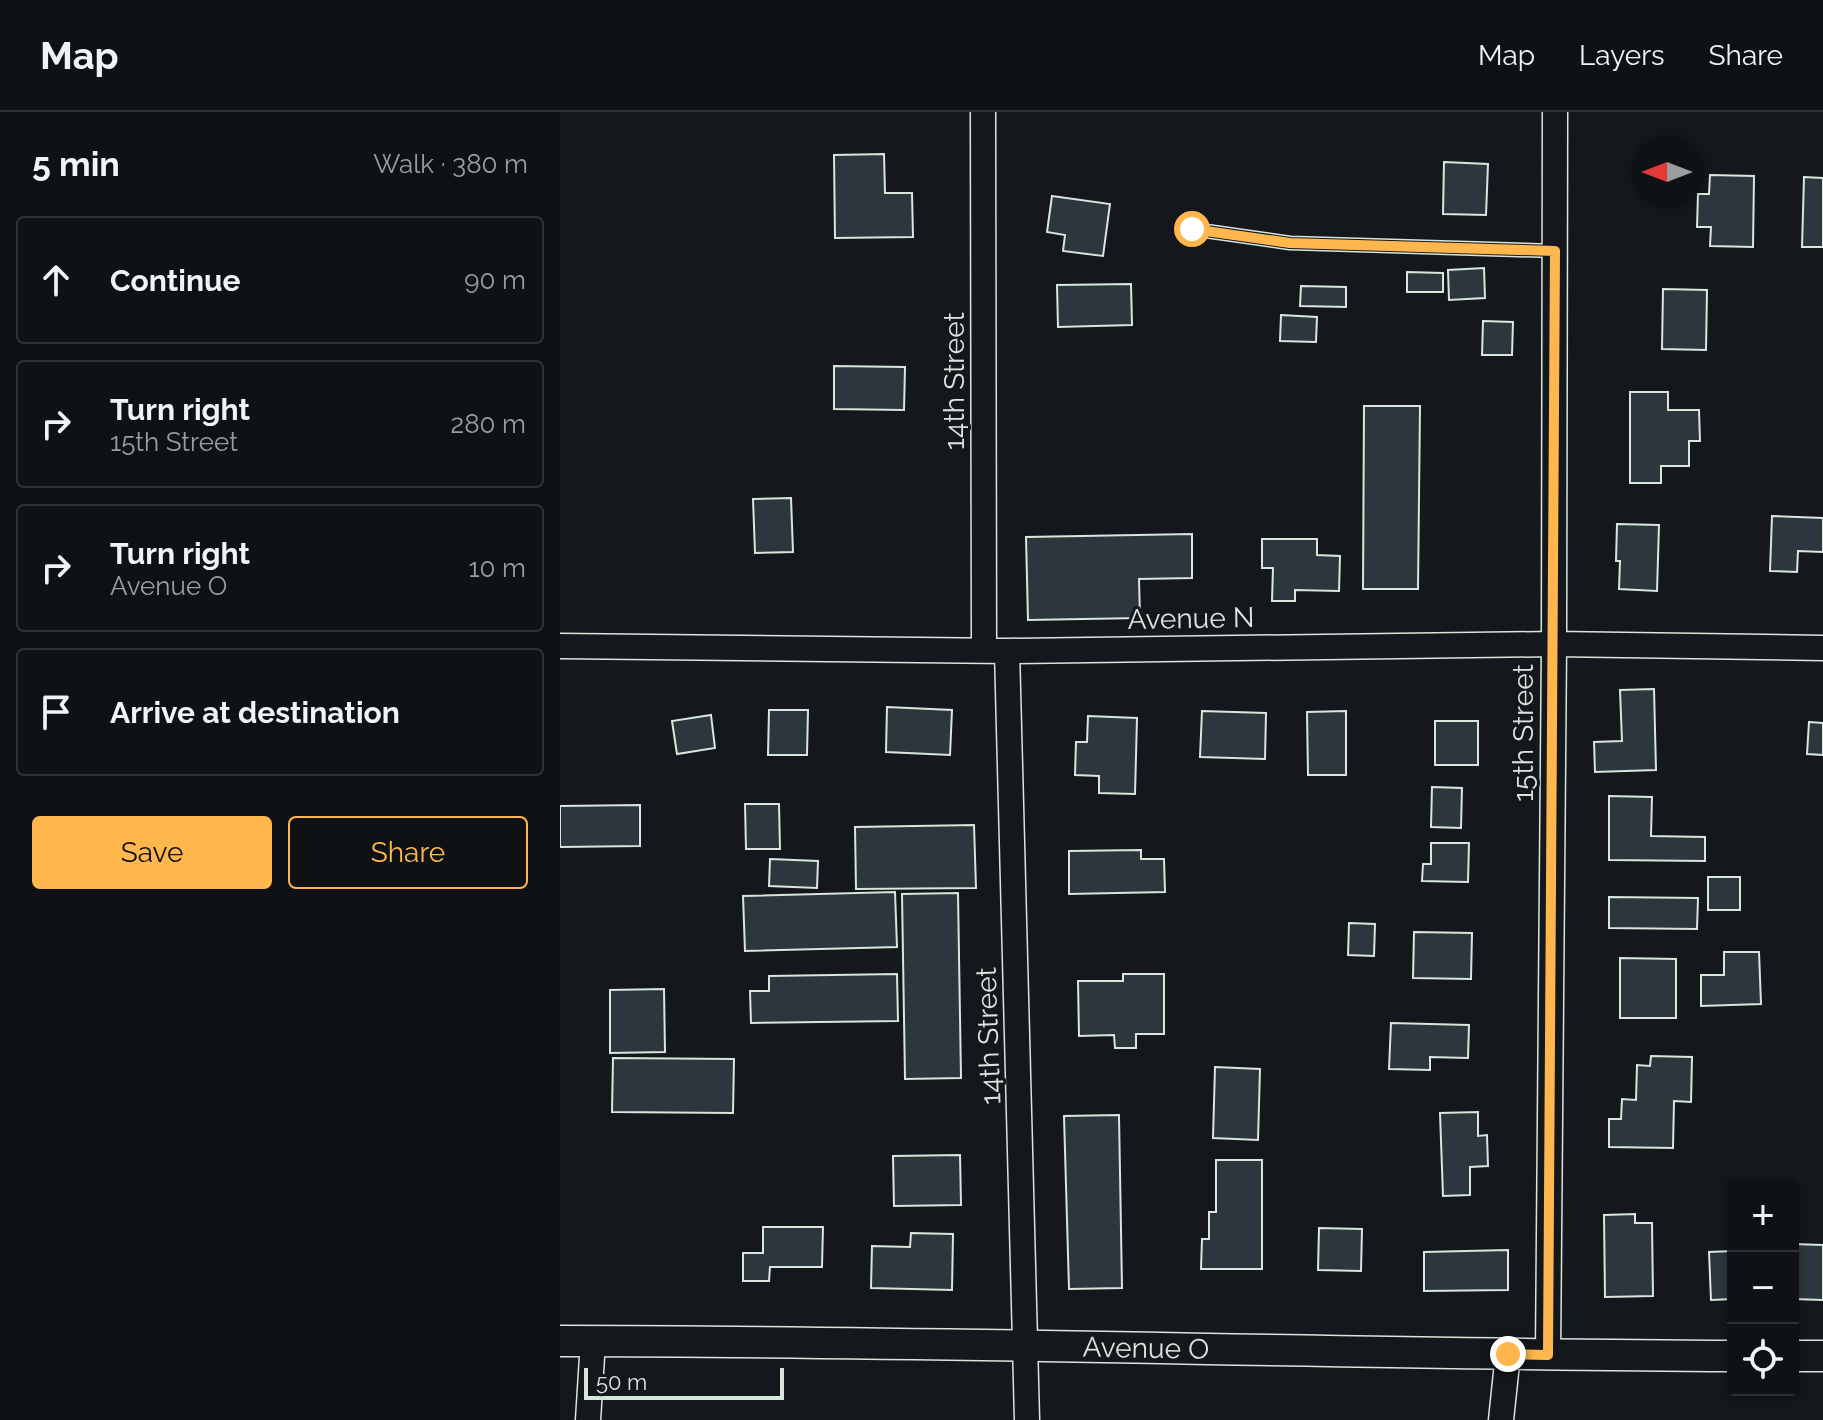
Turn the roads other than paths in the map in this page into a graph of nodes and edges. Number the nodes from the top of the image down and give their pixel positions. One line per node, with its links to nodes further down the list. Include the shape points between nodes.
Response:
1 (983, 112): 8 (street, 14th Street)
2 (1555, 112): 4 (street, 15th Street)
3 (1192, 229): 4 (lane, via 1290,243)
4 (1555, 251): 5 (street, 15th Street)
5 (1554, 644): 7 (street, Avenue N); 8 (street, Avenue N); 13 (street, 15th Street)
6 (560, 646): 8 (street, Avenue N)
7 (1823, 648)
8 (996, 650): 11 (street, 14th Street)
9 (560, 1341): 10 (street, Avenue O)
10 (593, 1341): 11 (street, Avenue O); 17 (street)
11 (1026, 1345): 12 (street, Avenue O); 18 (street, 14th Street)
12 (1508, 1354): 13 (street, Avenue O); 19 (street)
13 (1548, 1355): 14 (street, Avenue O)
14 (1727, 1356)
15 (1799, 1356): 16 (street)
16 (1823, 1356)
17 (588, 1420)
18 (1027, 1420)
19 (1501, 1420)

